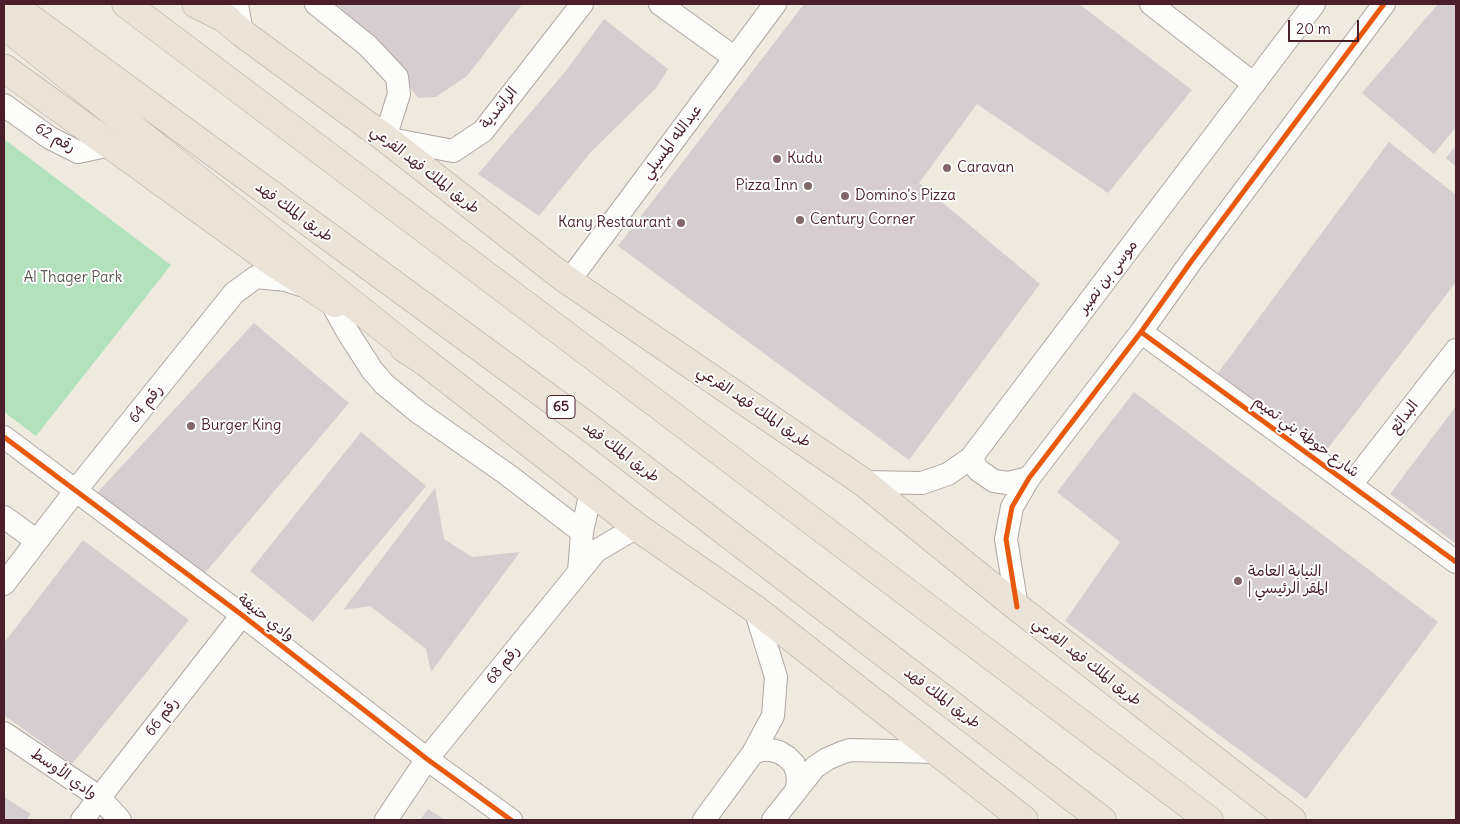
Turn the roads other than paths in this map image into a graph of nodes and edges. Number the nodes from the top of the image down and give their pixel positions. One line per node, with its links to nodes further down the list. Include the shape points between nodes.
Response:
1 (11, 4): 54 (main road, طريق الملك فهد / 65, via 590,428)
2 (126, 4): 55 (main road)
3 (196, 4): 11 (main road, طريق الملك فهد الفرعي)
4 (316, 4): 17 (street, via 368,46 398,77 399,94)
5 (582, 4): 17 (street, الراشدية, via 482,131 453,151)
6 (660, 4): 13 (street)
7 (775, 4): 13 (street, عبدالله المسيلي)
8 (1151, 4): 15 (street)
9 (1314, 4): 15 (street, موسى بن نصير)
10 (1384, 4): 21 (street)
11 (229, 15): 17 (main road, طريق الملك فهد الفرعي)
12 (4, 25): 23 (main road)
13 (735, 58): 19 (street, عبدالله المسيلي)
14 (4, 68): 18 (main road)
15 (1254, 84): 25 (street, موسى بن نصير)
16 (4, 105): 18 (street, رقم 62, via 50,138 78,152)
17 (385, 138): 19 (main road, طريق الملك فهد الفرعي)
18 (111, 145): 20 (main road)
19 (569, 281): 27 (main road, طريق الملك فهد الفرعي)
20 (322, 295): 23 (main road); 29 (street, رقم 64, via 286,280 256,276 234,293); 33 (street, via 384,384)
21 (1140, 332): 26 (street); 28 (street, شارع حوطة بني تميم)
22 (1456, 350): 28 (street, البدائع)
23 (424, 361): 30 (main road)
24 (4, 437): 29 (street, وادي حنيفة)
25 (971, 458): 26 (street, via 978,470 994,481 1008,483); 27 (street, موسى بن نصير, via 948,474 922,483)
26 (1029, 478): 38 (street, via 1012,506 1006,540)
27 (863, 482): 38 (main road, طريق الملك فهد الفرعي)
28 (1351, 485): 35 (street, شارع حوطة بني تميم)
29 (76, 490): 34 (street, رقم 64); 40 (street, وادي حنيفة)
30 (590, 491): 32 (main road); 33 (street)
31 (4, 517): 34 (street)
32 (637, 527): 36 (street, رقم 68, via 596,550); 39 (main road)
33 (582, 532): 36 (street)
34 (37, 541): 37 (street, رقم 64)
35 (1456, 562)
36 (579, 572): 44 (street, رقم 68)
37 (4, 584)
38 (1016, 606): 56 (main road, طريق الملك فهد الفرعي)
39 (754, 609): 42 (main road); 43 (street, via 776,677 773,716)
40 (242, 615): 44 (street, وادي حنيفة); 46 (street, رقم 66)
41 (4, 734): 46 (street, وادي الأوسط)
42 (936, 752): 45 (street, via 850,750 815,767); 47 (main road)
43 (753, 753): 45 (street, via 771,750 788,757 797,772); 52 (street)
44 (428, 758): 50 (street, رقم 68); 51 (street, وادي حنيفة)
45 (796, 791): 53 (street)
46 (99, 797): 48 (street, رقم 66); 49 (street, وادي الأوسط)
47 (1013, 816)
48 (82, 820)
49 (120, 820)
50 (386, 820)
51 (511, 820)
52 (704, 820)
53 (772, 820)
54 (1102, 820)
55 (1209, 820)
56 (1292, 820)

